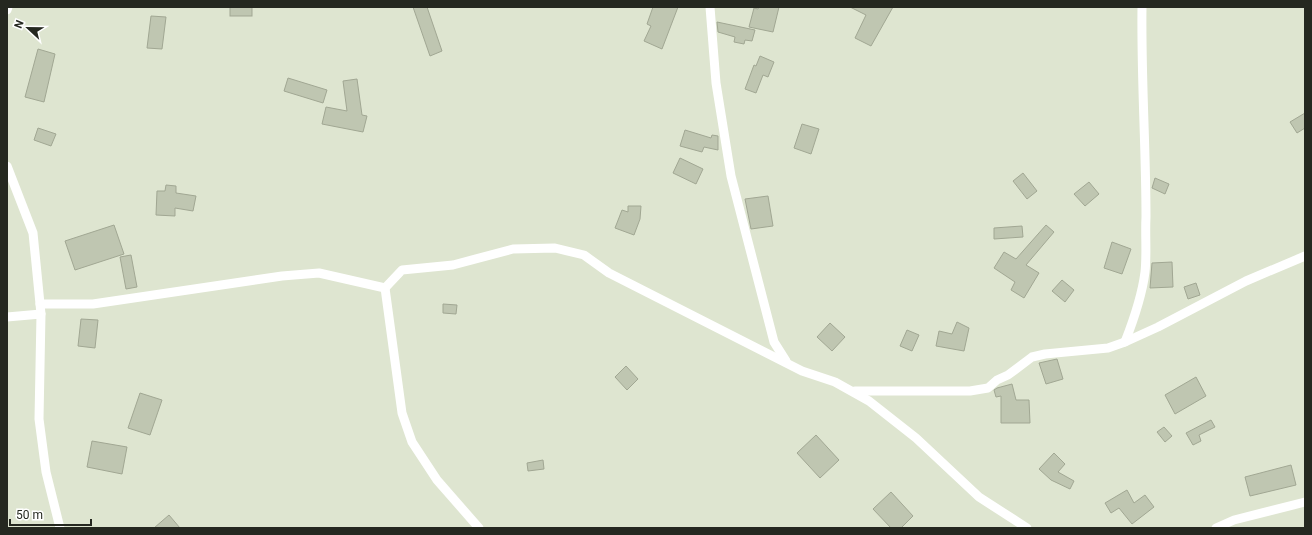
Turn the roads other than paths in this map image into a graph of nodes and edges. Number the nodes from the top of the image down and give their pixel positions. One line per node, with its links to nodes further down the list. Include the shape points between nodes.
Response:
1 (8, 7): 4 (street)
2 (710, 7): 12 (street, via 716,83 731,176 774,342)
3 (1142, 7): 11 (street, via 1141,55 1146,183 1145,272 1136,313)
4 (7, 10)
5 (7, 166): 8 (street, via 33,232)
6 (1305, 256): 11 (street, via 1246,280)
7 (385, 288): 8 (street, via 319,273 282,276 93,304); 12 (street, via 402,270 453,265 513,249 554,248 584,255 609,273); 16 (street, via 402,413 412,442 437,480)
8 (40, 304): 9 (street)
9 (41, 314): 10 (street); 15 (street, via 40,419 46,472)
10 (7, 317)
11 (1125, 342): 13 (street, via 1108,348 1032,357 988,388 970,391)
12 (786, 363): 13 (street)
13 (853, 391): 17 (street, via 897,421 979,497)
14 (1305, 502): 18 (street, via 1234,520)
15 (60, 528)
16 (479, 528)
17 (1026, 528)
18 (1216, 528)

